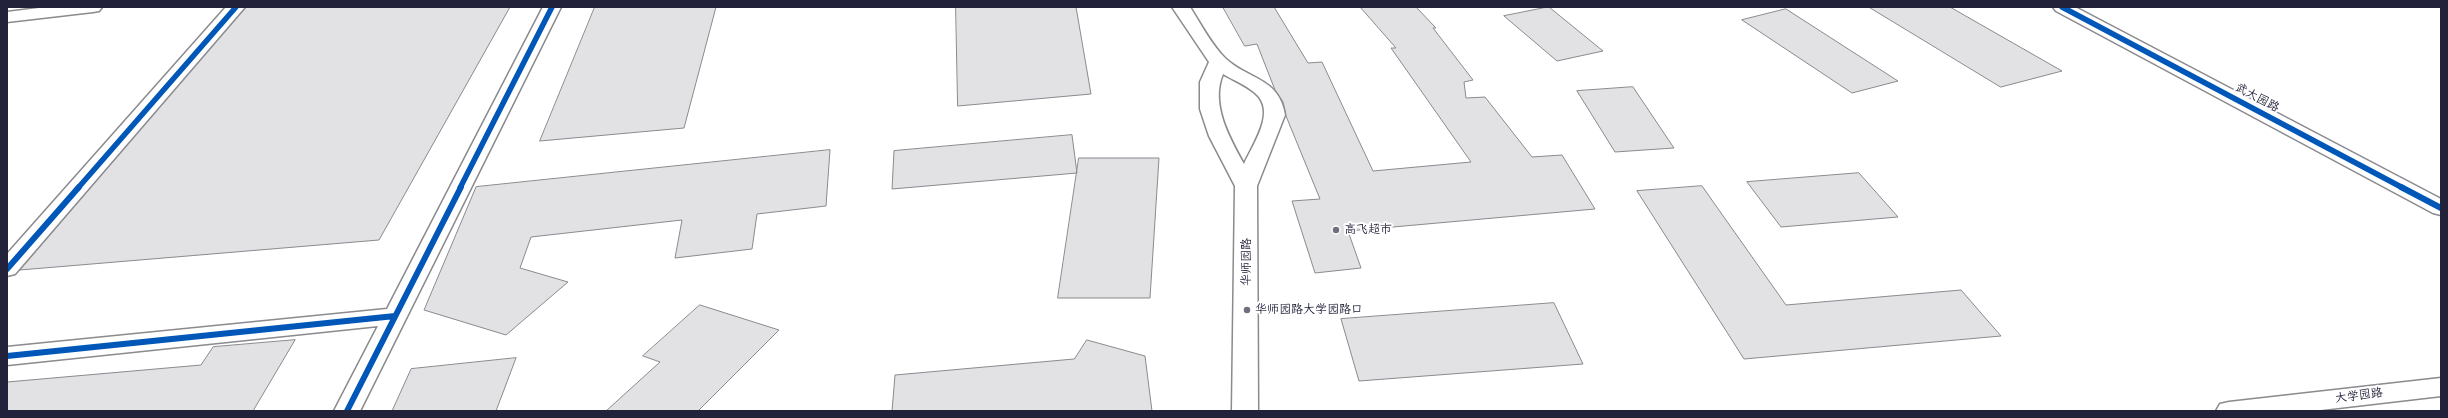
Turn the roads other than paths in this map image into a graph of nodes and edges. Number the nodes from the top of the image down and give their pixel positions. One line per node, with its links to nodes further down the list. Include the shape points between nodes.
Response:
1 (93, 7): 6 (street)
2 (236, 7): 10 (street)
3 (552, 7): 11 (street)
4 (1181, 7): 7 (street)
5 (2062, 7): 9 (street, 武大园路)
6 (7, 18)
7 (1219, 62): 8 (street, via 1210,81 1209,109); 8 (street, via 1267,92 1275,106 1275,115)
8 (1246, 186): 15 (street, 华师园路)
9 (2441, 208)
10 (7, 269)
11 (395, 316): 12 (street); 14 (street)
12 (7, 356)
13 (2441, 387): 16 (street, 大学园路)
14 (347, 411)
15 (1245, 411)
16 (2230, 411)

